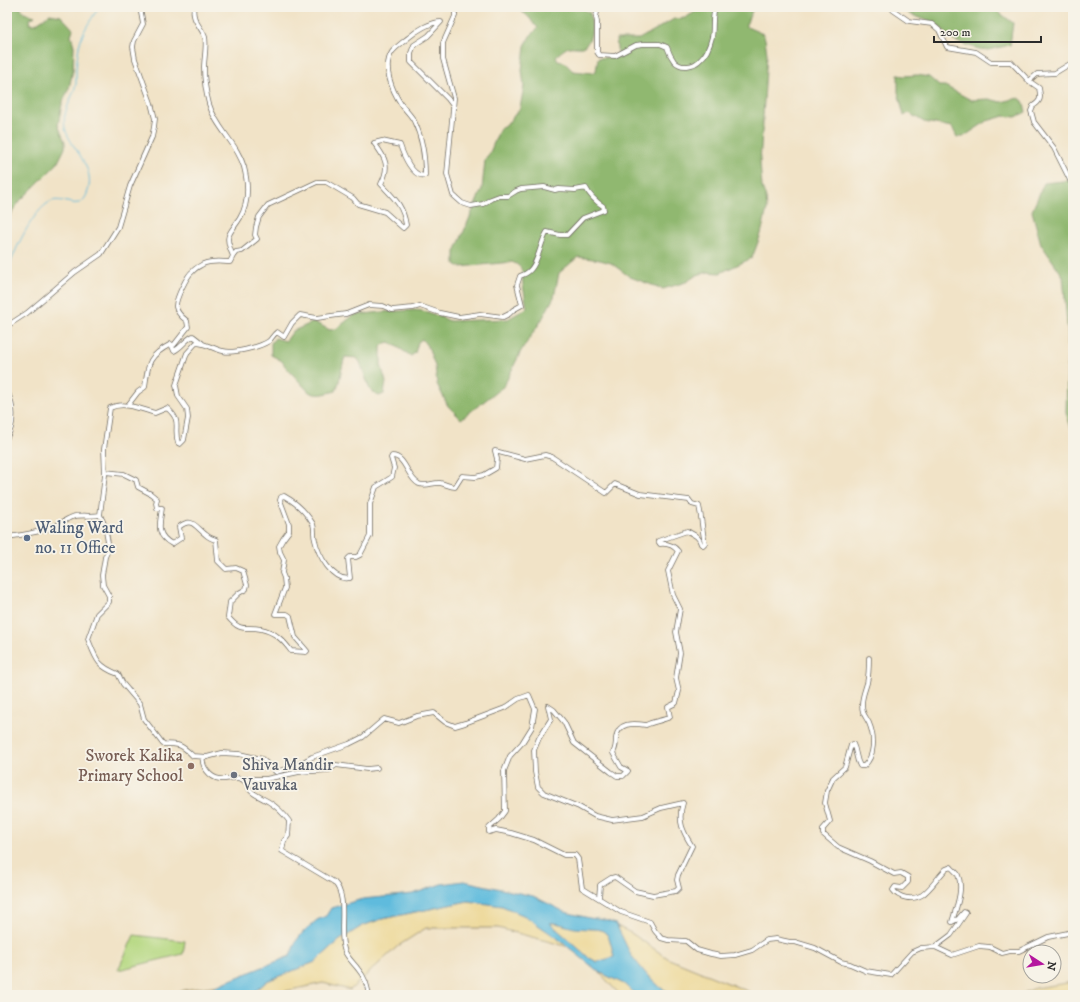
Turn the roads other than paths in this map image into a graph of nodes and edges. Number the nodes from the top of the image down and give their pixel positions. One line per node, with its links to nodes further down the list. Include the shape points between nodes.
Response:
1 (140, 7): 12 (street, via 143,24 133,47 155,119 152,137 130,186 118,227 100,254)
2 (194, 7): 11 (street, via 194,20 205,38 204,69 208,102 213,116 238,152 246,181 246,201 241,217 228,237)
3 (452, 7): 9 (street, via 455,9 455,16 443,43 443,59 454,98)
4 (593, 7): 5 (street, via 597,12 599,55 615,56 636,45 660,44 668,48 670,56 678,65 688,67 701,61 708,50 714,25 713,11)
5 (716, 7)
6 (892, 7): 8 (street, via 909,20 932,24 939,30 947,47 976,52 991,62 1010,62)
7 (1073, 62): 8 (street, via 1055,73 1037,74)
8 (1029, 81): 10 (street, via 1039,88 1041,97 1039,102 1032,106 1034,122 1054,148)
9 (454, 107): 11 (street, via 411,62 410,53 414,45 428,36 441,22 436,22 415,32 392,52 387,67 393,88 418,131 425,175 420,176 414,172 400,145 382,141 374,143 387,164 381,184 398,202 406,225 403,228 385,212 358,204 353,198 326,182 317,182 268,205 259,217 255,236 257,239); 13 (street, via 447,174 453,195 462,203 471,206 483,204 499,196 508,196 516,191 535,187 555,190 575,190 583,187 603,206 604,210 583,218 567,235 547,232 529,272 520,276 517,285 522,305 503,317 480,314 459,317 420,306 392,310 369,305 346,314 317,318 300,315 284,337 277,332 272,335 271,340 242,351 224,352)
10 (1073, 186)
11 (233, 256): 14 (street, via 230,262 213,261 198,267 190,274 176,307 187,321 188,327 178,341)
12 (7, 326)
13 (202, 343): 14 (street, via 193,336 174,351); 16 (street, via 196,343 187,353 176,385 188,418 184,440 180,444 175,415 167,408 155,413)
14 (172, 344): 16 (street, via 157,352 150,360 145,387)
15 (7, 391): 17 (street, via 10,397 12,424)
16 (128, 405): 18 (street, via 110,408 104,449)
17 (7, 436)
18 (105, 472): 19 (street); 26 (street, via 124,474 136,480 138,487 157,499 157,508 162,508 160,530 168,542 172,544 181,538 179,526 190,522 208,537 216,540 218,561 226,569 236,568 243,572 247,585 246,589 230,602 228,617 241,628 261,629 273,634 282,639 291,651 301,653 307,651 295,637 290,616 275,614 285,588 282,573 284,560 279,546 289,531 281,497 293,501 308,517 314,527 318,552 327,567 338,575 350,578 348,559 360,555 370,536 370,504 376,487 392,477 392,456 398,457 412,479 419,484 425,486 439,483 455,487 462,476 484,475 496,468 495,452 525,459 544,455 552,457 606,493 615,484 640,494 689,500 699,506 704,545 697,536 687,531 658,541 660,544 674,546 678,551 668,571 673,595 680,609 676,632 680,653 676,678 679,691 676,703 668,707 670,717 646,726 624,725 620,728 613,753 621,767 628,770 623,776 611,772 574,742 564,722 548,706 551,719 534,750 538,787 544,793 595,816 612,820 643,816 661,808 683,803 682,827 692,846 678,875 679,888 676,891 653,895 635,891 615,877 600,886)
19 (100, 515): 21 (street, via 70,518 48,529); 23 (street, via 109,548 102,575 109,602 97,614 88,639 97,661 107,670 118,674 140,704 144,719 163,744 184,746 193,756)
20 (7, 522): 21 (street)
21 (7, 537)
22 (869, 658): 28 (street, via 862,708 873,734 873,748 868,762 860,766 855,748 851,745 845,768 833,778 827,792 825,803 830,821 823,829 823,834 838,847 894,874 902,873 908,877 908,882 902,888 895,887 893,890 898,896 921,896 946,869 951,868 958,874 960,886 952,922 966,913 951,934)
23 (203, 757): 25 (street, via 206,770 212,776 219,779); 26 (street, via 239,754 262,759 276,772 349,744 363,737 384,719 399,723 434,713 455,726 505,708 529,695 535,709 532,727 510,756 504,771 505,811 489,828 489,832 496,830 510,833 534,840 564,855 575,855 578,859 582,888)
24 (377, 768): 25 (street, via 367,770 336,765 329,770 299,772 266,779)
25 (242, 779): 29 (street, via 248,783 251,791 271,803 290,821 282,851 339,887 344,951 366,980)
26 (599, 898): 28 (street, via 621,912 650,922 661,938 686,941 697,950 721,956 752,950 767,940 776,939 815,948 841,962 866,971 891,975 912,952 920,948)
27 (1073, 932): 28 (street, via 1048,937 1019,951 1002,953 990,947 979,946 952,955)
28 (935, 947)
29 (369, 995)

